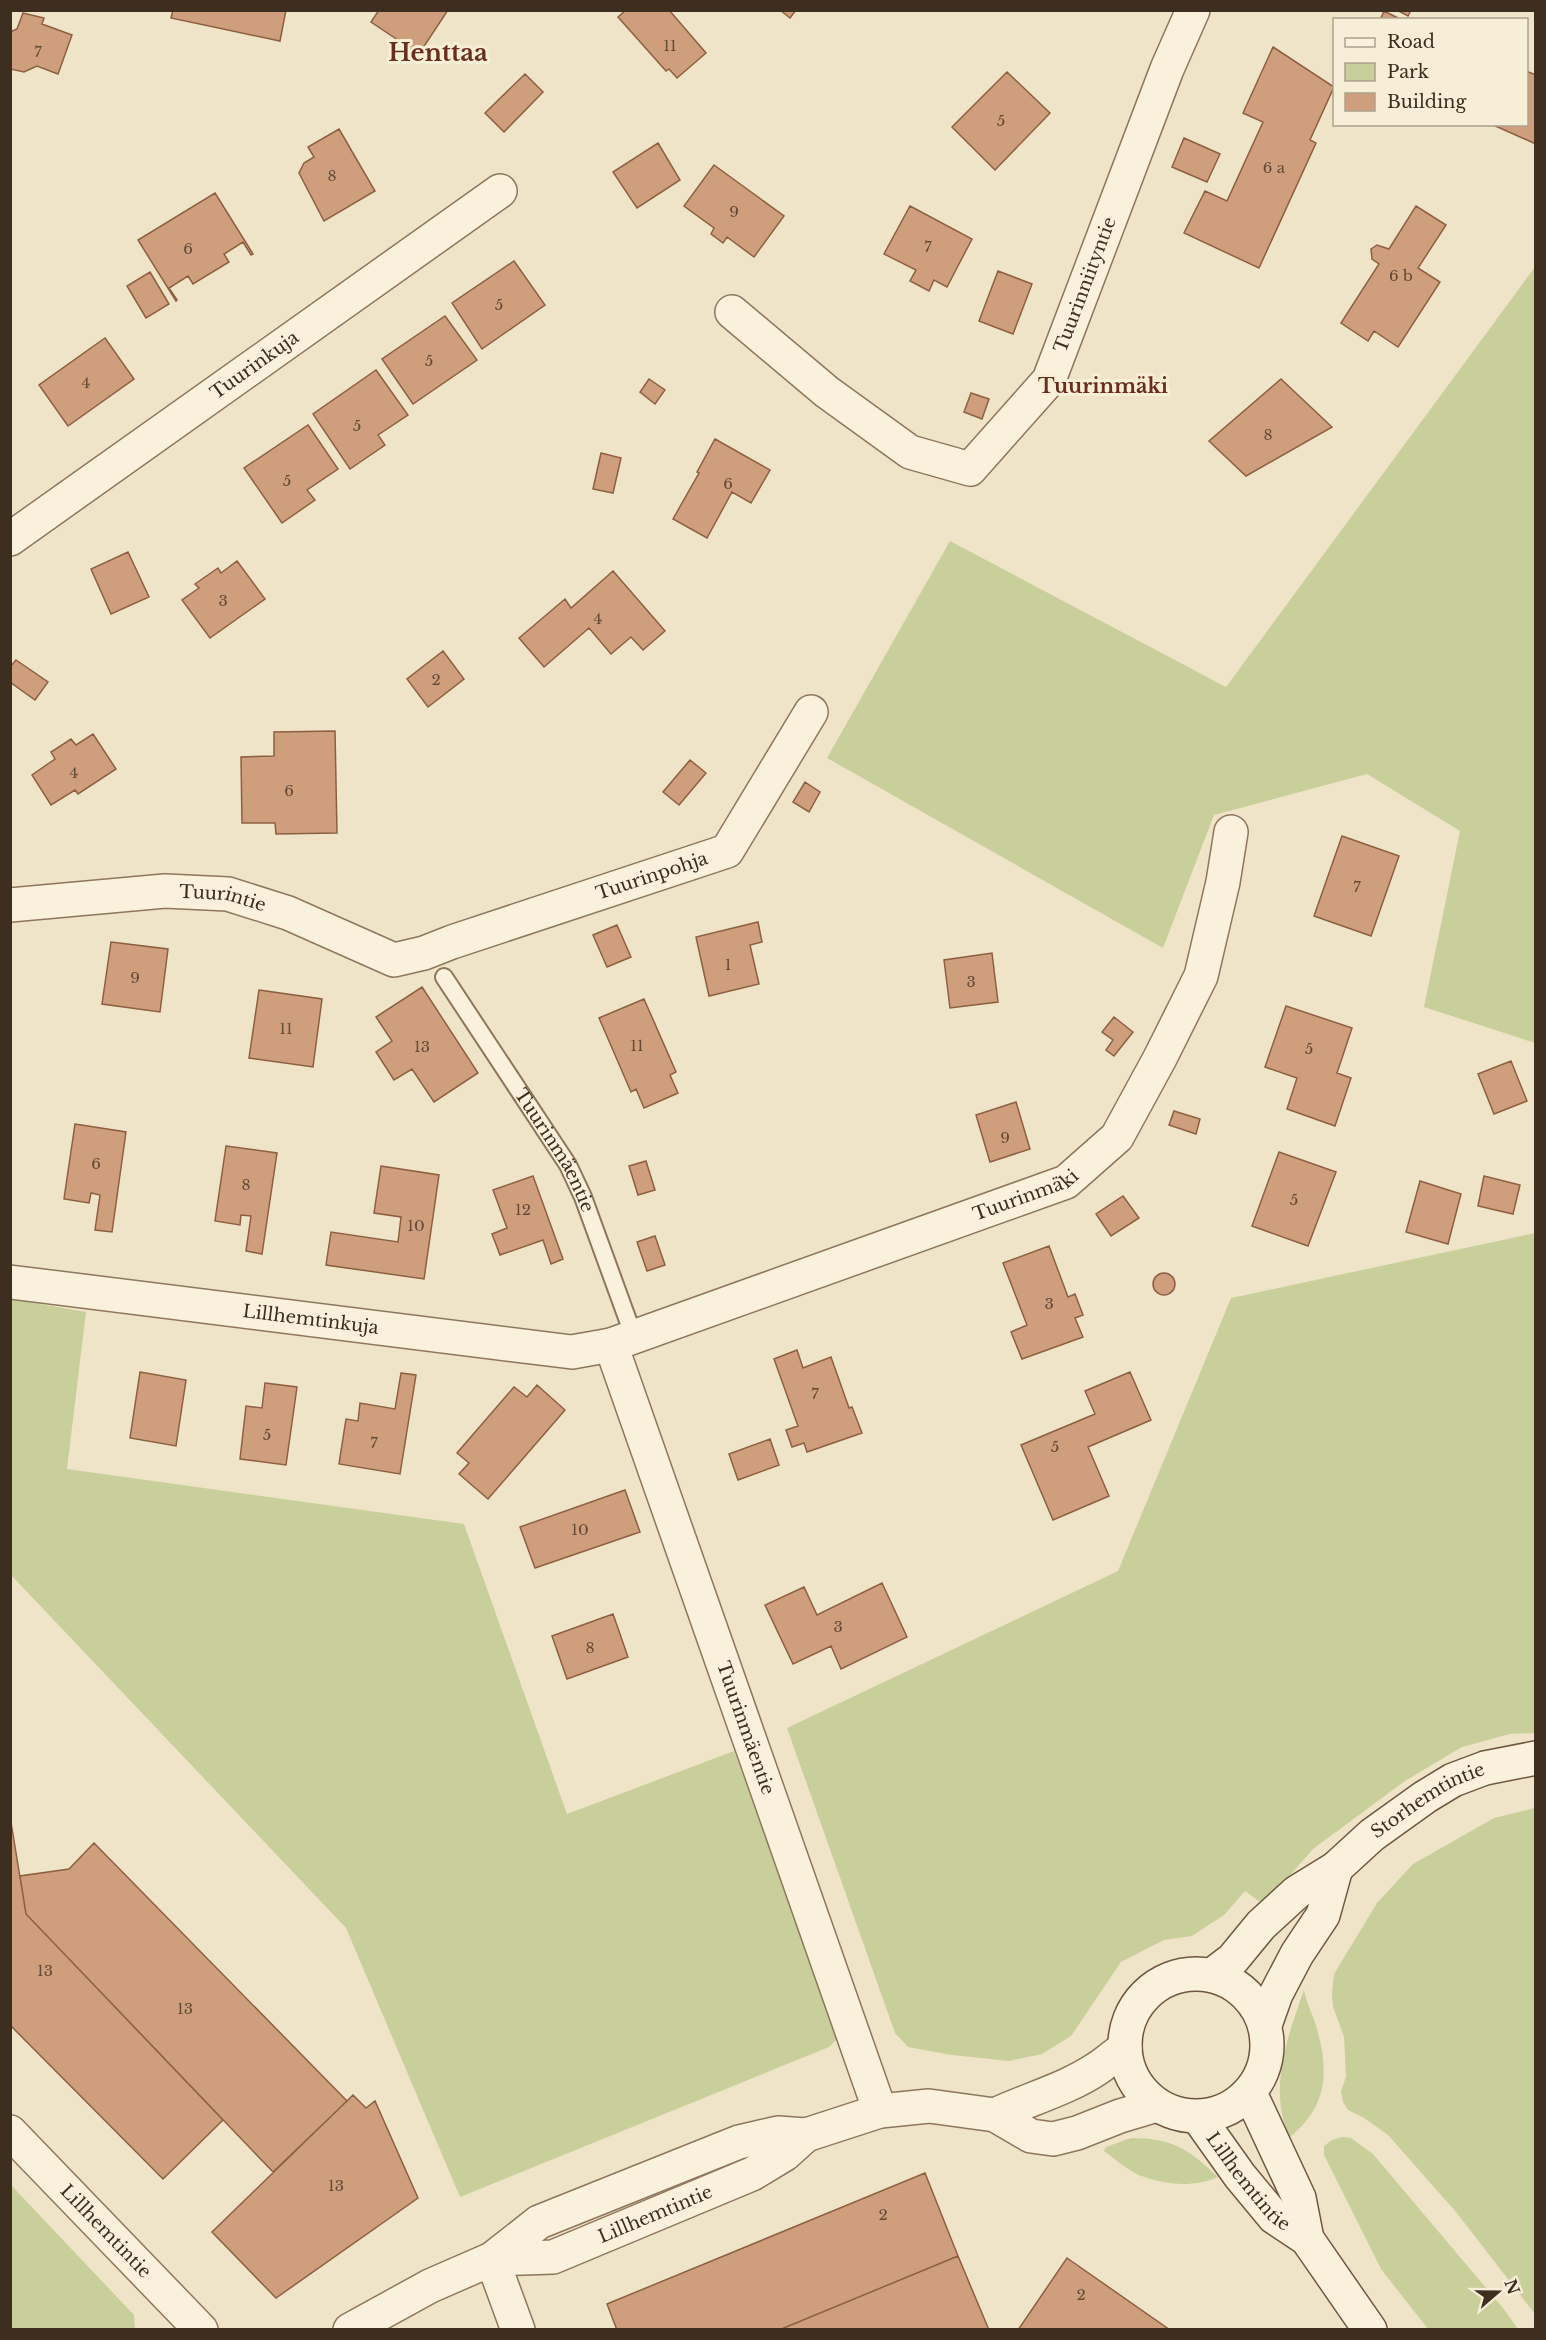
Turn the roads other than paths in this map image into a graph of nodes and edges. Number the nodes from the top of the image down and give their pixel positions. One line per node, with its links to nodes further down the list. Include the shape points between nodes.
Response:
1 (1193, 10): 3 (street, Tuurinniityntie, via 1049,380 970,469 910,452 827,392)
2 (500, 192): 4 (street, Tuurinkuja)
3 (732, 312)
4 (10, 539)
5 (811, 712): 8 (street, Tuurinpohja, via 727,851 463,938)
6 (1231, 832): 10 (street, Tuurinmäki, via 1201,976 1118,1137 1066,1182)
7 (10, 905): 8 (street, Tuurintie, via 165,891 228,894 288,913 394,960)
8 (434, 965): 10 (lane, Tuurinmäentie, via 568,1165 584,1197)
9 (10, 1282): 10 (street, Lillhemtinkuja, via 572,1352)
10 (623, 1341): 18 (street, Tuurinmäentie)
11 (1536, 1758): 12 (street, Storhemtintie, via 1485,1768 1453,1780 1372,1835)
12 (1336, 1868): 13 (street, Storhemtintie, via 1296,1892 1233,1959); 14 (street, via 1323,1915 1297,1954)
13 (1212, 1975): 14 (street, via 1245,1993); 15 (street, via 1190,1974 1169,1979 1150,1990 1136,2006 1127,2026)
14 (1265, 2025): 16 (street, via 1268,2048 1263,2072)
15 (1125, 2048): 17 (street, via 1129,2070 1140,2090); 19 (street, via 1063,2087)
16 (1250, 2092): 20 (street, via 1218,2114); 22 (street, Lillhemtintie, via 1299,2198)
17 (1157, 2105): 19 (street, Lillhemtintie, via 1053,2139 1030,2136); 20 (street, via 1177,2114)
18 (880, 2111): 19 (street, Lillhemtintie, via 929,2106); 23 (street, Lillhemtintie, via 806,2134 785,2154 752,2174 553,2257)
19 (995, 2115)
20 (1198, 2117): 22 (street, Lillhemtintie, via 1274,2217)
21 (10, 2132): 24 (street, Lillhemtintie)
22 (1307, 2239): 27 (street, Lillhemtintie)
23 (492, 2259): 25 (street, Lillhemtintie, via 430,2286); 26 (street)
24 (201, 2330)
25 (350, 2330)
26 (518, 2330)
27 (1370, 2330)

